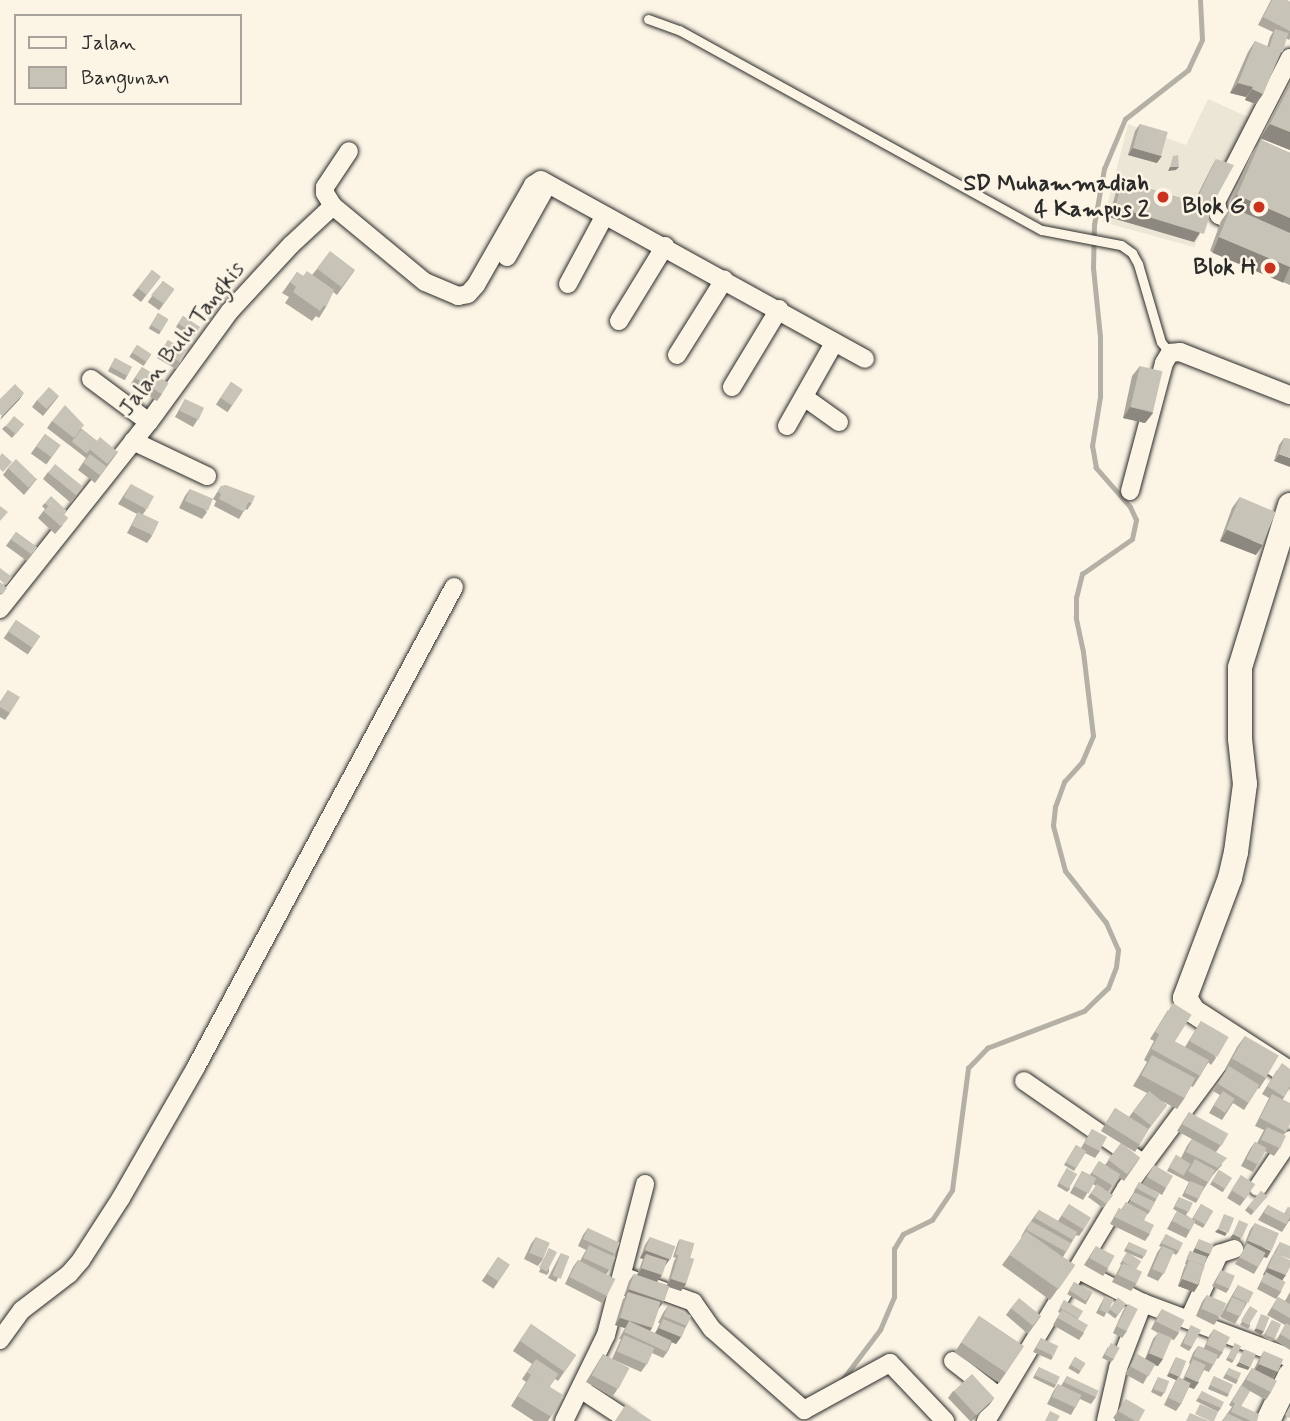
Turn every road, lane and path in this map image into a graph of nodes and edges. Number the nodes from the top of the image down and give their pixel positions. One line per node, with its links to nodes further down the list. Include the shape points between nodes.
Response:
1 (648, 19): 15 (lane, via 679,30 1042,230 1121,245 1138,264 1161,342)
2 (1288, 68): 7 (street, via 1253,146 1218,198 1216,209 1220,216)
3 (349, 151): 5 (street, via 325,187)
4 (541, 184): 5 (street, via 476,285 458,296 425,282); 6 (street); 9 (street)
5 (333, 206): 22 (street, Jalan Bulu Tangkis, via 230,311)
6 (604, 217): 8 (street); 11 (street)
7 (1260, 235)
8 (665, 246): 10 (street); 13 (street)
9 (507, 257)
10 (724, 280): 12 (street); 16 (street)
11 (568, 284)
12 (779, 309): 14 (street); 19 (street)
13 (619, 320)
14 (834, 343): 17 (street); 21 (street)
15 (1170, 353): 20 (street, via 1180,352); 27 (street)
16 (677, 355)
17 (865, 359)
18 (91, 379): 22 (street)
19 (732, 387)
20 (1290, 395)
21 (804, 397): 23 (street); 24 (street)
22 (149, 422): 25 (street, Jalan Bulu Tangkis)
23 (839, 422)
24 (787, 426)
25 (132, 441): 26 (street); 30 (street, Jalan Bulu Tangkis, via 14,581)
26 (207, 476)
27 (1130, 491)
28 (1290, 505): 31 (street, via 1240,668 1245,784 1236,852 1185,995 1189,1008)
29 (454, 587): 43 (street, via 121,1198 81,1260 22,1310)
30 (0, 609)
31 (1236, 1040): 32 (street); 35 (street)
32 (1290, 1074)
33 (1024, 1081): 35 (street)
34 (1290, 1140): 37 (street)
35 (1144, 1164): 39 (street)
36 (645, 1184): 40 (street)
37 (1258, 1187)
38 (1234, 1249): 42 (street, via 1221,1252 1214,1262)
39 (1077, 1269): 41 (street); 48 (street)
40 (622, 1276): 47 (street, via 606,1335); 52 (street, via 693,1302 712,1329 801,1408 808,1410 887,1363)
41 (1143, 1303): 42 (street); 54 (street, via 1118,1368)
42 (1189, 1319): 44 (street)
43 (0, 1340)
44 (1290, 1358)
45 (953, 1361): 48 (street)
46 (1290, 1375): 49 (street)
47 (582, 1390): 50 (street); 51 (street)
48 (999, 1396): 53 (street)
49 (1278, 1410)
50 (564, 1421)
51 (629, 1421)
52 (945, 1421)
53 (986, 1421)
54 (1106, 1421)

